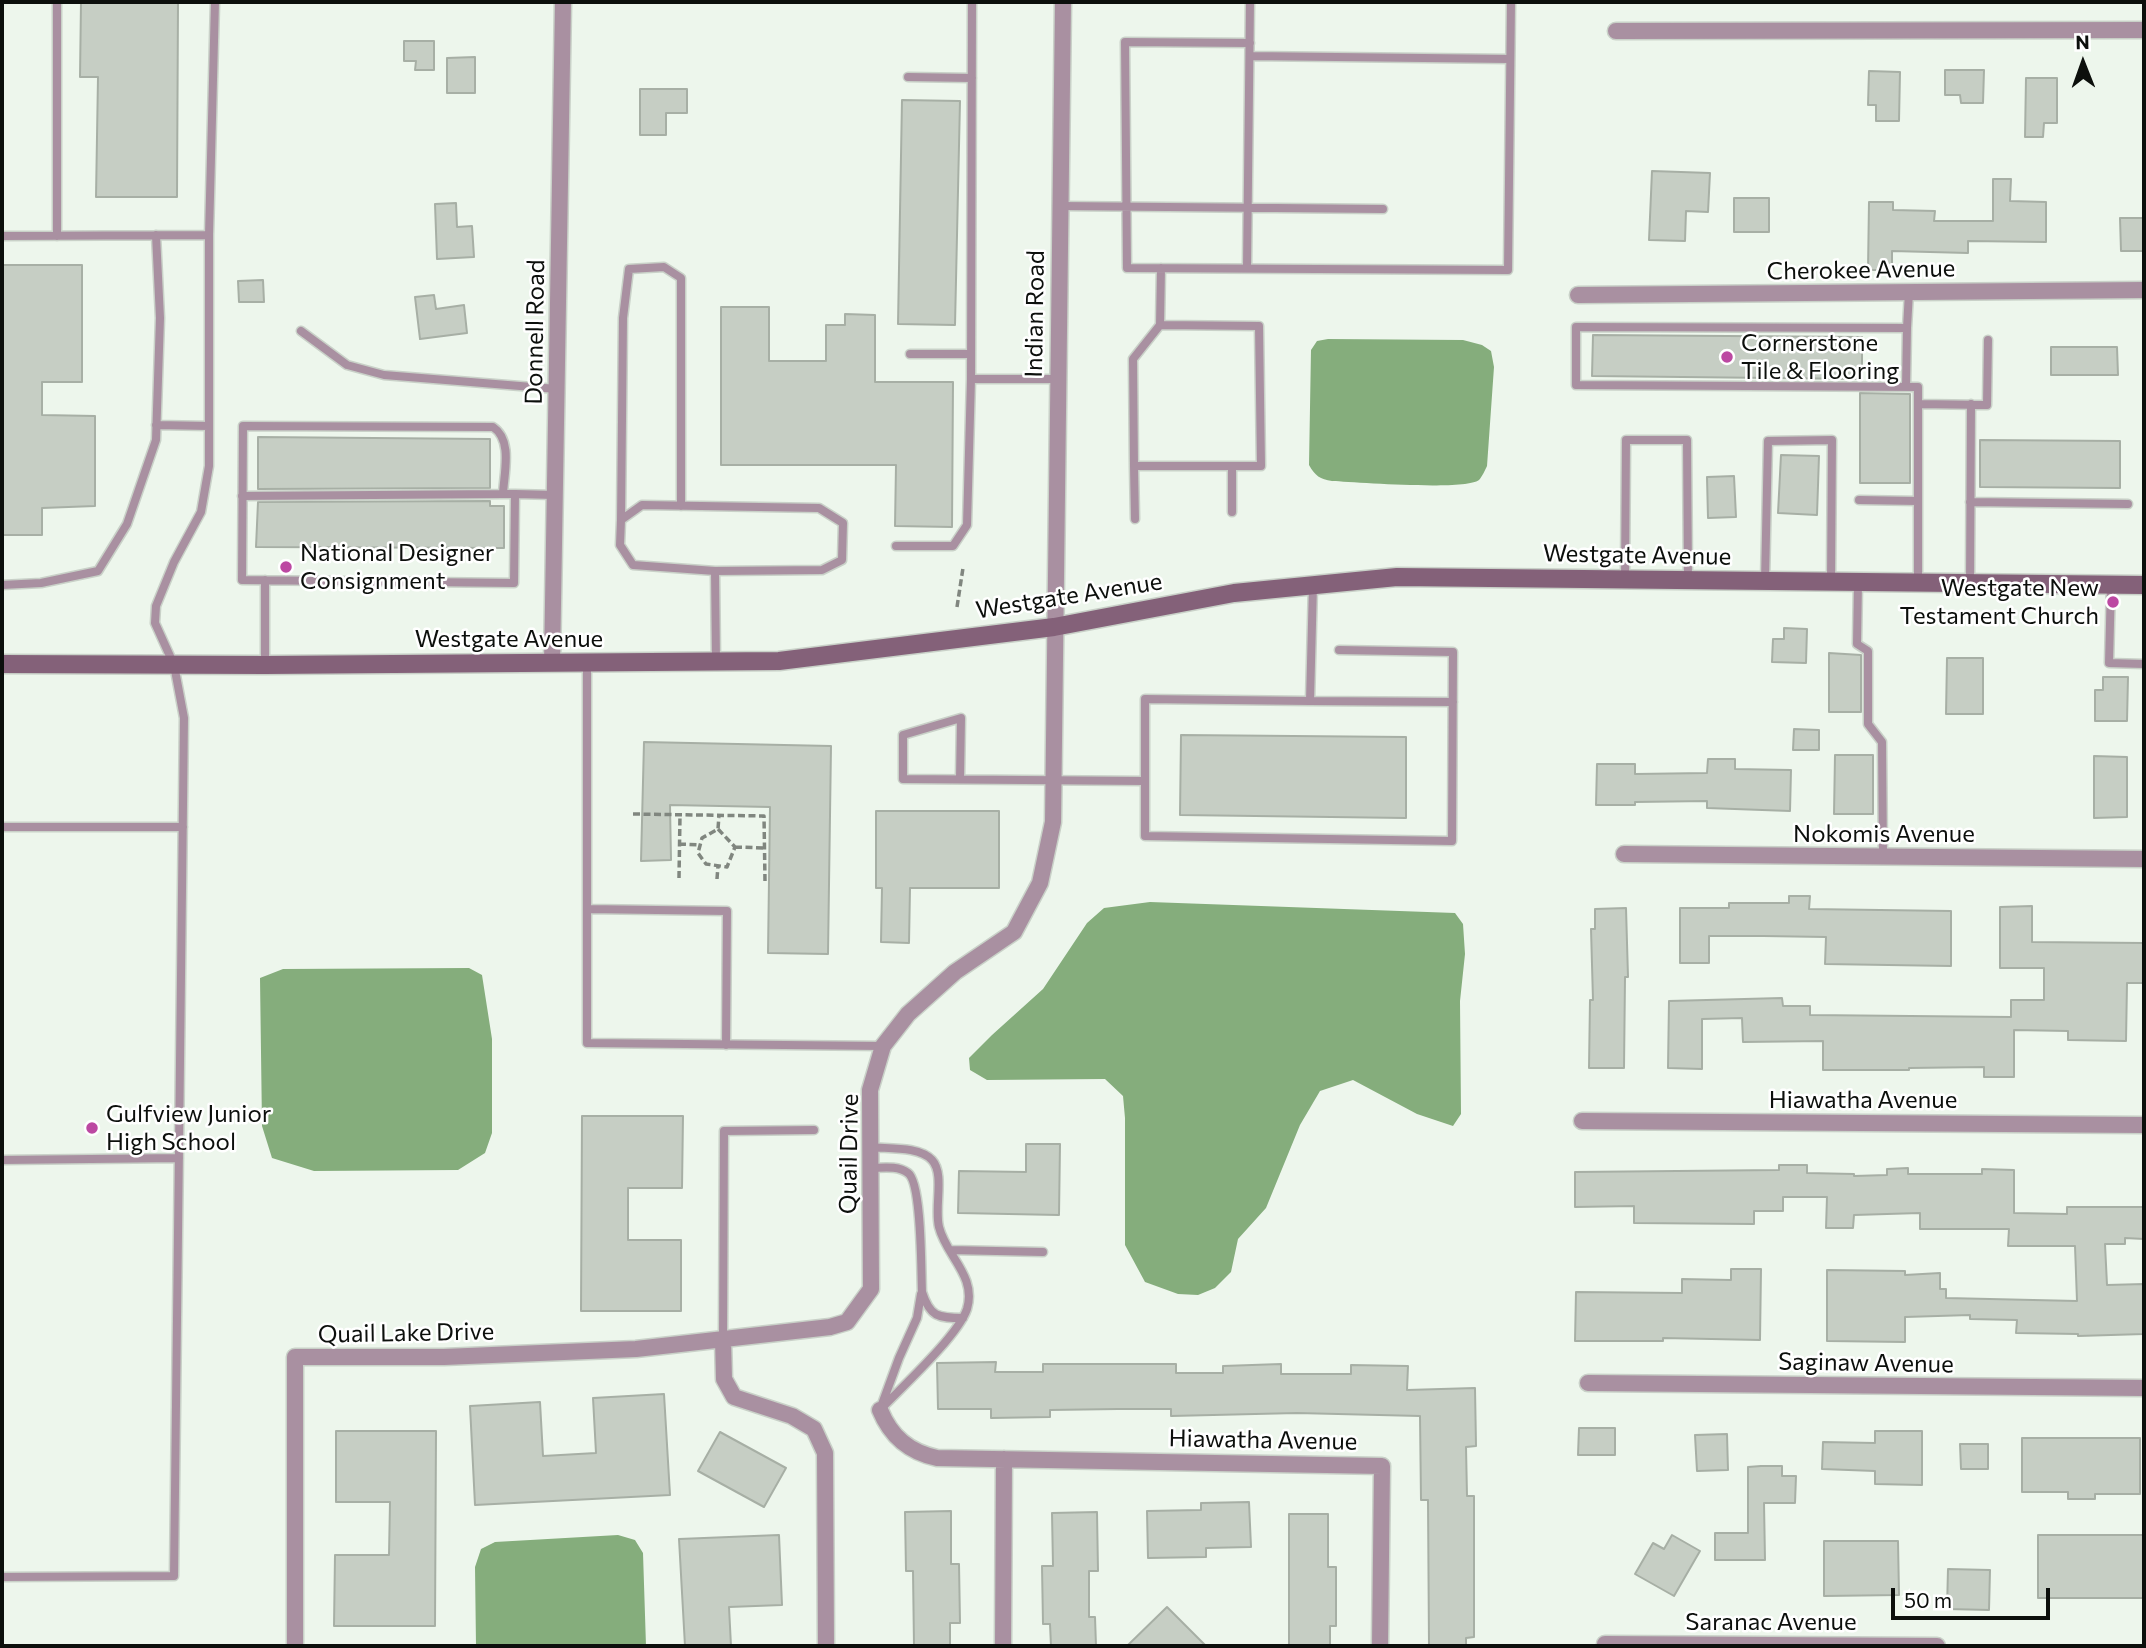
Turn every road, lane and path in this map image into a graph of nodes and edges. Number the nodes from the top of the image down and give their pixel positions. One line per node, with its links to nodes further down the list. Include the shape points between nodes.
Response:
1 (57, 2): 21 (lane)
2 (215, 2): 19 (lane)
3 (563, 2): 37 (street, Donnell Road)
4 (972, 2): 14 (lane)
5 (1063, 2): 15 (street, Indian Road)
6 (1250, 2): 10 (lane)
7 (1511, 2): 12 (lane)
8 (2144, 30): 9 (street)
9 (1616, 31)
10 (1250, 43): 11 (lane); 16 (lane, via 1125,42)
11 (1250, 57): 12 (lane); 17 (lane)
12 (1510, 59): 24 (lane, via 1508,270)
13 (908, 77): 14 (lane)
14 (972, 78): 33 (lane)
15 (1060, 206): 16 (lane); 35 (street, Indian Road)
16 (1126, 206): 17 (lane); 23 (lane, via 1126,268)
17 (1247, 208): 18 (lane); 24 (lane)
18 (1384, 209)
19 (209, 235): 22 (lane); 41 (lane)
20 (2, 236): 21 (lane)
21 (57, 236): 22 (lane)
22 (156, 236): 40 (lane, via 160,318)
23 (1161, 268): 24 (lane); 28 (lane)
24 (1247, 268)
25 (2144, 290): 26 (street, Cherokee Avenue)
26 (1909, 292): 27 (street, Cherokee Avenue); 29 (lane)
27 (1578, 295)
28 (1160, 325): 42 (lane, via 1133,359); 43 (lane, via 1259,326 1261,466)
29 (1907, 328): 36 (lane); 36 (lane, via 1576,327 1576,385)
30 (302, 331): 37 (lane, via 346,365 384,375)
31 (1988, 340): 39 (lane, via 1987,405)
32 (910, 354): 33 (lane)
33 (970, 354): 34 (lane)
34 (971, 379): 35 (lane); 56 (lane, via 967,525 953,546)
35 (1057, 379): 72 (street, Indian Road)
36 (1906, 387): 38 (lane, via 1918,387)
37 (557, 389): 46 (street, Donnell Road)
38 (1918, 404): 39 (lane); 49 (lane)
39 (1971, 404): 50 (lane)
40 (156, 425): 41 (lane); 68 (lane, via 156,440 127,524 98,571 41,583)
41 (209, 426): 79 (lane, via 209,466 201,512 156,606 155,622)
42 (1134, 466): 43 (lane); 54 (lane)
43 (1232, 466): 53 (lane)
44 (503, 494): 45 (lane); 47 (lane); 47 (lane, via 505,443 493,427 243,426)
45 (515, 494): 46 (lane); 60 (lane, via 514,583)
46 (555, 495): 76 (street, Donnell Road)
47 (242, 496): 60 (lane, via 242,580)
48 (1860, 500): 49 (lane)
49 (1918, 501): 65 (lane)
50 (1970, 502): 51 (lane); 66 (lane)
51 (2128, 503)
52 (681, 506): 55 (lane, via 642,505); 55 (lane, via 681,278 664,267 629,269 623,318); 58 (lane, via 819,508 843,523 842,560 822,570)
53 (1232, 512)
54 (1135, 519)
55 (621, 520): 58 (lane, via 620,545 632,565)
56 (896, 545)
57 (963, 568): 71 (path)
58 (715, 571): 74 (lane)
59 (1625, 579): 61 (street, Westgate Avenue); 61 (lane, via 1626,440 1687,440); 69 (street, Westgate Avenue, via 1397,577)
60 (265, 580): 80 (lane)
61 (1688, 580): 62 (street, Westgate Avenue)
62 (1765, 581): 63 (street, Westgate Avenue); 63 (lane, via 1768,441 1832,440)
63 (1831, 582): 64 (street, Westgate Avenue)
64 (1858, 582): 65 (street, Westgate Avenue); 97 (lane, via 1857,644 1868,651 1868,724 1882,742)
65 (1918, 582): 66 (street, Westgate Avenue)
66 (1970, 583): 67 (street, Westgate Avenue)
67 (2111, 584): 70 (street, Westgate Avenue); 78 (lane, via 2109,663)
68 (2, 585)
69 (1312, 585): 72 (street, Westgate Avenue, via 1234,593); 81 (lane)
70 (2144, 585)
71 (957, 607)
72 (1054, 627): 74 (street, Westgate Avenue, via 779,661); 84 (street, Quail Drive)
73 (1339, 650): 82 (lane, via 1453,652)
74 (716, 661): 75 (street, Westgate Avenue)
75 (587, 662): 76 (street, Westgate Avenue); 103 (lane)
76 (552, 663): 80 (street, Westgate Avenue)
77 (2, 664): 79 (street, Westgate Avenue)
78 (2144, 664)
79 (174, 665): 80 (street, Westgate Avenue); 90 (lane, via 184,718)
80 (265, 665)
81 (1310, 701): 82 (lane); 85 (lane, via 1145,699)
82 (1453, 702): 85 (lane, via 1452,841 1145,836)
83 (960, 779): 83 (lane, via 902,779 903,735 961,718); 84 (lane)
84 (1052, 779): 85 (lane); 105 (street, Quail Drive, via 1053,822 1040,883 1014,932 955,972 908,1014)
85 (1145, 781)
86 (633, 814): 87 (path)
87 (680, 815): 88 (path); 92 (path)
88 (719, 815): 91 (path); 95 (path, via 764,816)
89 (2, 827): 90 (lane)
90 (183, 827): 110 (lane)
91 (718, 829): 93 (path, via 702,838); 94 (path)
92 (679, 844): 93 (path); 100 (path)
93 (700, 845): 99 (path, via 698,853 706,864)
94 (735, 847): 95 (path); 99 (path, via 727,867)
95 (765, 848): 102 (path)
96 (1623, 855): 97 (street, Nokomis Avenue)
97 (1883, 857): 98 (street, Nokomis Avenue)
98 (2144, 859)
99 (718, 865): 101 (path)
100 (679, 878)
101 (717, 879)
102 (765, 881)
103 (587, 909): 104 (lane, via 587,1043); 104 (lane, via 727,911)
104 (726, 1045): 105 (lane)
105 (883, 1046): 109 (street, Quail Drive, via 870,1090)
106 (1583, 1121): 107 (street, Hiawatha Avenue)
107 (2144, 1125)
108 (814, 1130): 118 (lane, via 724,1130)
109 (870, 1147): 112 (street, Quail Drive); 113 (lane, via 915,1151 934,1161 939,1179 937,1219)
110 (179, 1158): 111 (lane); 123 (lane, via 174,1576)
111 (2, 1160)
112 (870, 1168): 115 (street, Quail Drive); 116 (lane, via 894,1168 913,1180)
113 (950, 1250): 114 (lane); 117 (lane, via 970,1293)
114 (1043, 1252)
115 (871, 1289): 118 (street, Quail Lake Drive, via 847,1322)
116 (922, 1292): 117 (lane, via 931,1312); 121 (lane, via 917,1318)
117 (963, 1318): 121 (lane)
118 (723, 1339): 125 (street, Quail Lake Drive, via 636,1349 295,1357); 126 (street, via 724,1378 734,1397 792,1416 814,1429 825,1453)
119 (1588, 1382): 120 (street, Saginaw Avenue)
120 (2144, 1388)
121 (880, 1410): 122 (street, via 896,1437 923,1455)
122 (1004, 1459): 127 (street); 128 (street, Hiawatha Avenue, via 1382,1466)
123 (2, 1577)
124 (1605, 1644): 129 (street, Saranac Avenue)
125 (295, 1646)
126 (826, 1646)
127 (1003, 1646)
128 (1380, 1646)
129 (1937, 1646)

